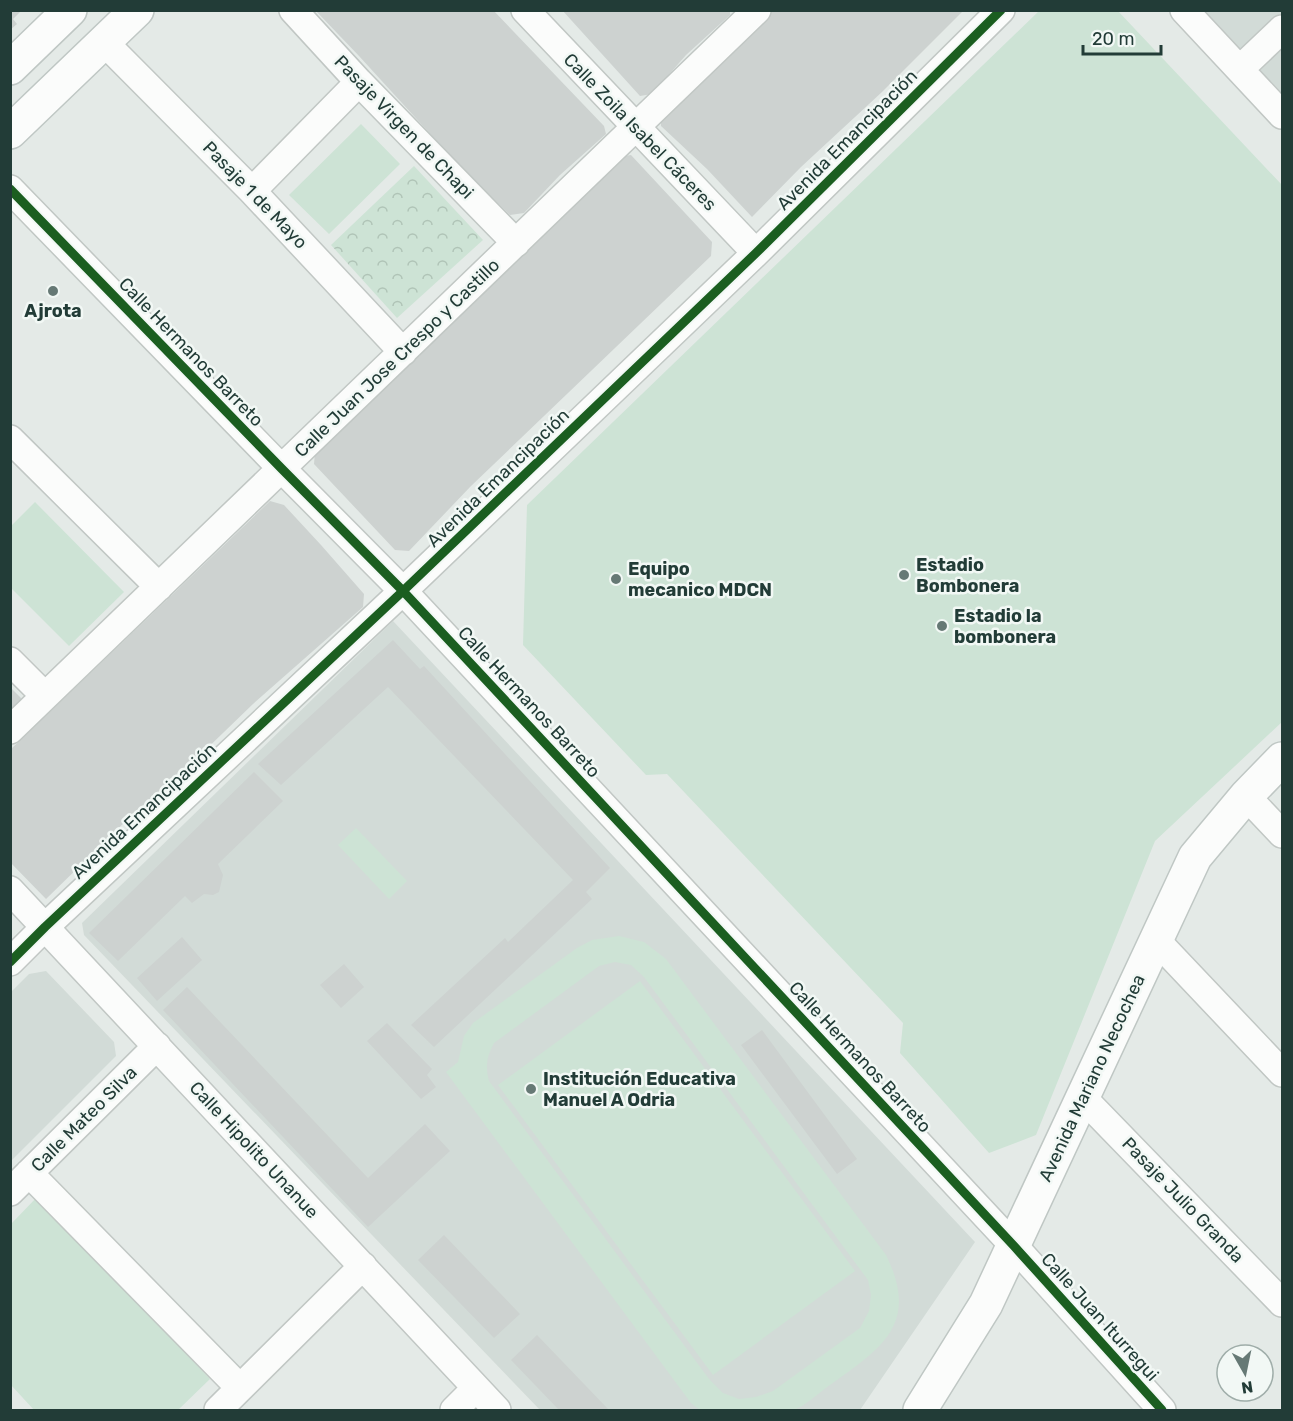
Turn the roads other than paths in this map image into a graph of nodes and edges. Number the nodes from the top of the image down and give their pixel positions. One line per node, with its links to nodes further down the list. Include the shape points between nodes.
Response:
1 (137, 10): 9 (street)
2 (293, 10): 12 (street, Pasaje Virgen de Chapi)
3 (525, 10): 14 (street, Calle Zoila Isabel Cáceres)
4 (1001, 10): 19 (street, Avenida Emancipación)
5 (1184, 10): 11 (street)
6 (755, 11): 14 (street, Calle Juan Jose Crespo y Castillo)
7 (67, 12): 10 (street)
8 (1282, 29): 11 (street)
9 (104, 42): 15 (street); 17 (street, Pasaje 1 de Mayo)
10 (10, 68)
11 (1240, 69): 13 (street)
12 (359, 82): 17 (street); 18 (street, Pasaje Virgen de Chapi)
13 (1282, 115)
14 (636, 127): 18 (street, Calle Juan Jose Crespo y Castillo); 19 (street, Calle Zoila Isabel Cáceres)
15 (10, 132)
16 (10, 189): 22 (street, Calle Hermanos Barreto)
17 (252, 191): 20 (street, Pasaje 1 de Mayo)
18 (516, 243): 20 (street, Calle Juan Jose Crespo y Castillo)
19 (756, 253): 24 (street, Avenida Emancipación)
20 (403, 352): 22 (street, Calle Juan Jose Crespo y Castillo)
21 (10, 438): 23 (street)
22 (282, 469): 23 (street, Calle Juan Jose Crespo y Castillo); 24 (street, Calle Hermanos Barreto)
23 (159, 587): 26 (street, Calle Juan Jose Crespo y Castillo)
24 (404, 591): 32 (street, Avenida Emancipación); 39 (street, Calle Hermanos Barreto)
25 (10, 661): 26 (street)
26 (45, 696): 27 (street, Calle Juan Jose Crespo y Castillo)
27 (10, 730)
28 (1282, 759): 29 (street, Avenida Mariano Necochea)
29 (1246, 796): 30 (street); 33 (street, Avenida Mariano Necochea, via 1195,857)
30 (1282, 834)
31 (10, 890): 32 (street, Calle Hipolito Unanue)
32 (45, 927): 34 (street, Avenida Emancipación); 35 (street, Calle Hipolito Unanue)
33 (1156, 940): 36 (street); 37 (street, Avenida Mariano Necochea)
34 (10, 962)
35 (157, 1046): 38 (street, Calle Mateo Silva); 40 (street, Calle Hipolito Unanue)
36 (1282, 1072)
37 (1083, 1098): 39 (street, Avenida Mariano Necochea); 41 (street, Pasaje Julio Granda)
38 (20, 1183): 42 (street)
39 (1014, 1246): 44 (street, Avenida Mariano Necochea, via 986,1304); 48 (street, Calle Juan Iturregui)
40 (363, 1266): 42 (street); 43 (street, Calle Hipolito Unanue)
41 (1282, 1303)
42 (240, 1388): 45 (street)
43 (476, 1388): 46 (street); 47 (street, Calle Hipolito Unanue)
44 (923, 1409)
45 (218, 1410)
46 (454, 1410)
47 (497, 1410)
48 (1162, 1410)

